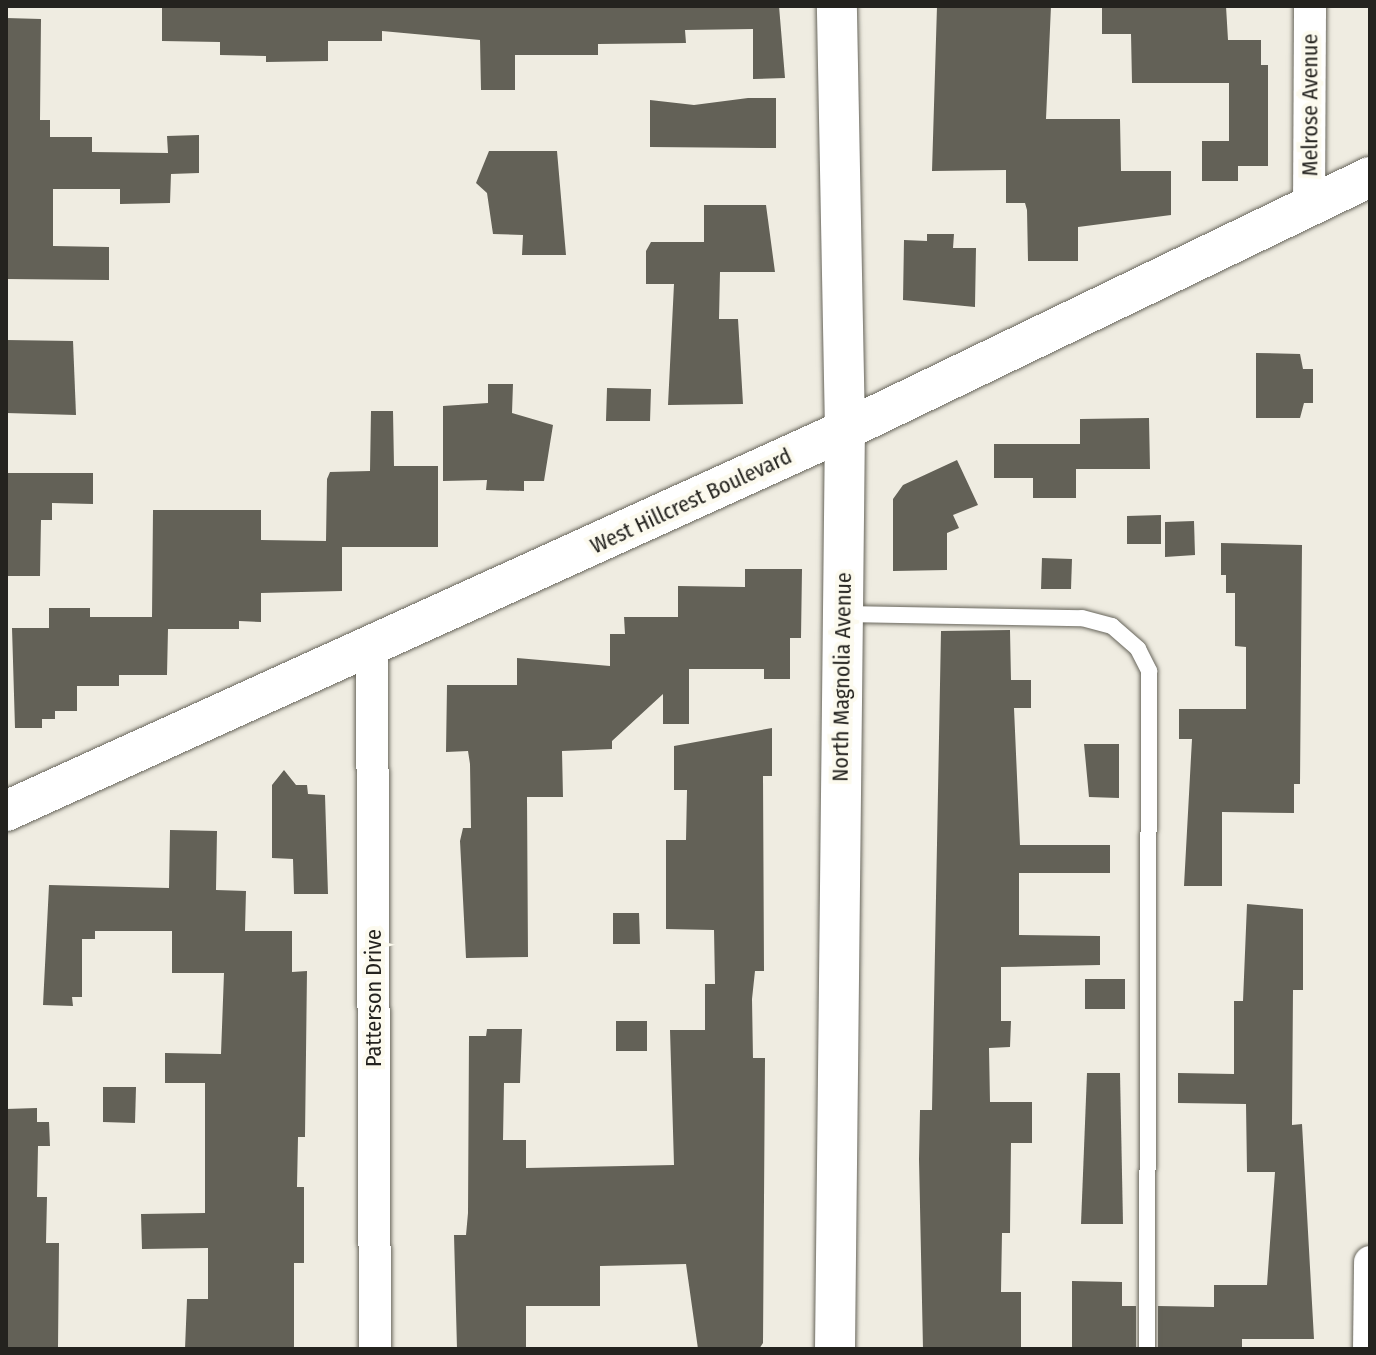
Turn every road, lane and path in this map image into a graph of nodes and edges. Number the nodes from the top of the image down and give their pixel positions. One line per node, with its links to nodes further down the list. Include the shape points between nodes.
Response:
1 (837, 6): 5 (street, North Magnolia Avenue)
2 (1310, 6): 4 (street, Melrose Avenue)
3 (1370, 177): 4 (street, West Hillcrest Boulevard)
4 (1309, 204): 5 (street, West Hillcrest Boulevard)
5 (845, 430): 6 (street, North Magnolia Avenue); 7 (street, West Hillcrest Boulevard)
6 (843, 614): 11 (street, North Magnolia Avenue); 12 (lane, via 1082,618 1112,626 1138,649 1149,671)
7 (372, 646): 8 (street, West Hillcrest Boulevard); 10 (street, Patterson Drive)
8 (6, 811)
9 (1370, 1262): 13 (street)
10 (375, 1349)
11 (835, 1349)
12 (1147, 1349)
13 (1369, 1349)

